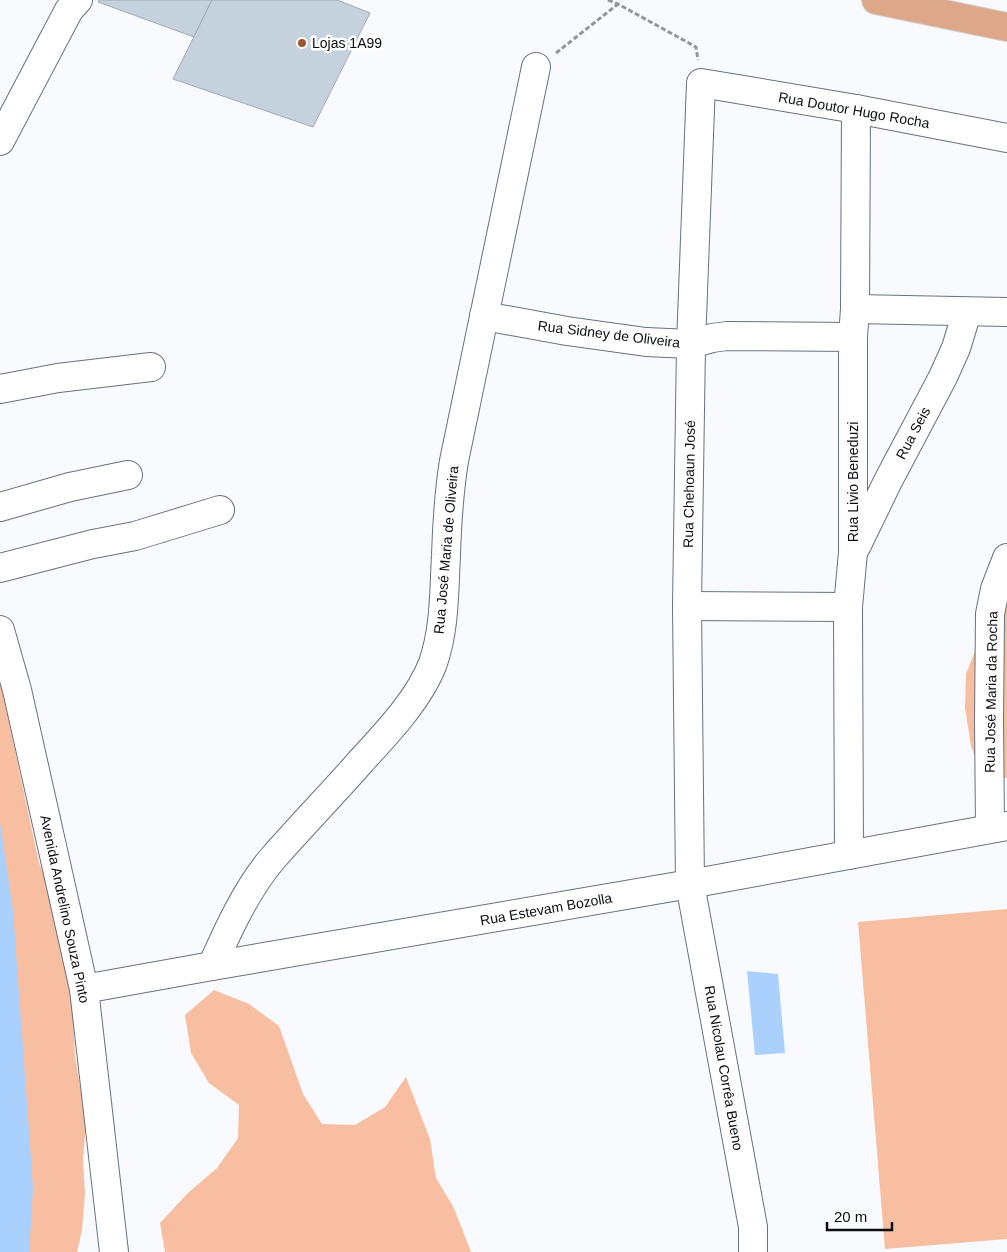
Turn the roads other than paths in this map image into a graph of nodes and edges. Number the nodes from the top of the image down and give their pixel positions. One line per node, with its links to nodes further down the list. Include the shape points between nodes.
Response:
1 (876, 0): 3 (main road)
2 (73, 4): 8 (street)
3 (1007, 27)
4 (536, 67): 12 (street, Rua José Maria de Oliveira)
5 (701, 83): 6 (street, Rua Doutor Hugo Rocha); 14 (street, Rua Chehoaun José)
6 (856, 109): 7 (street, Rua Doutor Hugo Rocha); 9 (street, Rua Livio Beneduzi)
7 (1007, 138)
8 (0, 141)
9 (855, 309): 10 (street); 13 (street, Rua Livio Beneduzi)
10 (968, 312): 11 (street); 20 (street, Rua Seis, via 943,377)
11 (1007, 312)
12 (484, 316): 14 (street, Rua Sidney de Oliveira, via 646,342); 29 (street, Rua José Maria de Oliveira, via 454,461 447,515 442,625 432,664 420,688 388,732 272,860 251,890)
13 (854, 338): 14 (street, Rua Sidney de Oliveira, via 727,336); 20 (street, Rua Livio Beneduzi)
14 (691, 344): 23 (street, Rua Chehoaun José)
15 (151, 367): 16 (street, via 58,378)
16 (0, 390)
17 (128, 475): 18 (street)
18 (0, 507)
19 (220, 510): 22 (street, via 135,536)
20 (853, 552): 24 (street, Rua Livio Beneduzi)
21 (1007, 558): 26 (street, Rua José Maria da Rocha, via 990,614 989,720)
22 (0, 568)
23 (687, 606): 24 (street); 28 (street, Rua Chehoaun José)
24 (848, 607): 27 (street, Rua Livio Beneduzi)
25 (0, 630): 30 (street, Avenida Andrelino Souza Pinto)
26 (998, 827): 27 (street, Rua Estevam Bozolla)
27 (849, 855): 28 (street, Rua Estevam Bozolla)
28 (690, 884): 29 (street, Rua Estevam Bozolla); 32 (street, Rua Nicolau Corrêa Bueno, via 753,1227)
29 (212, 966): 30 (street, Rua Estevam Bozolla)
30 (84, 989): 31 (street, Avenida Andrelino Souza Pinto)
31 (114, 1252)
32 (753, 1252)

